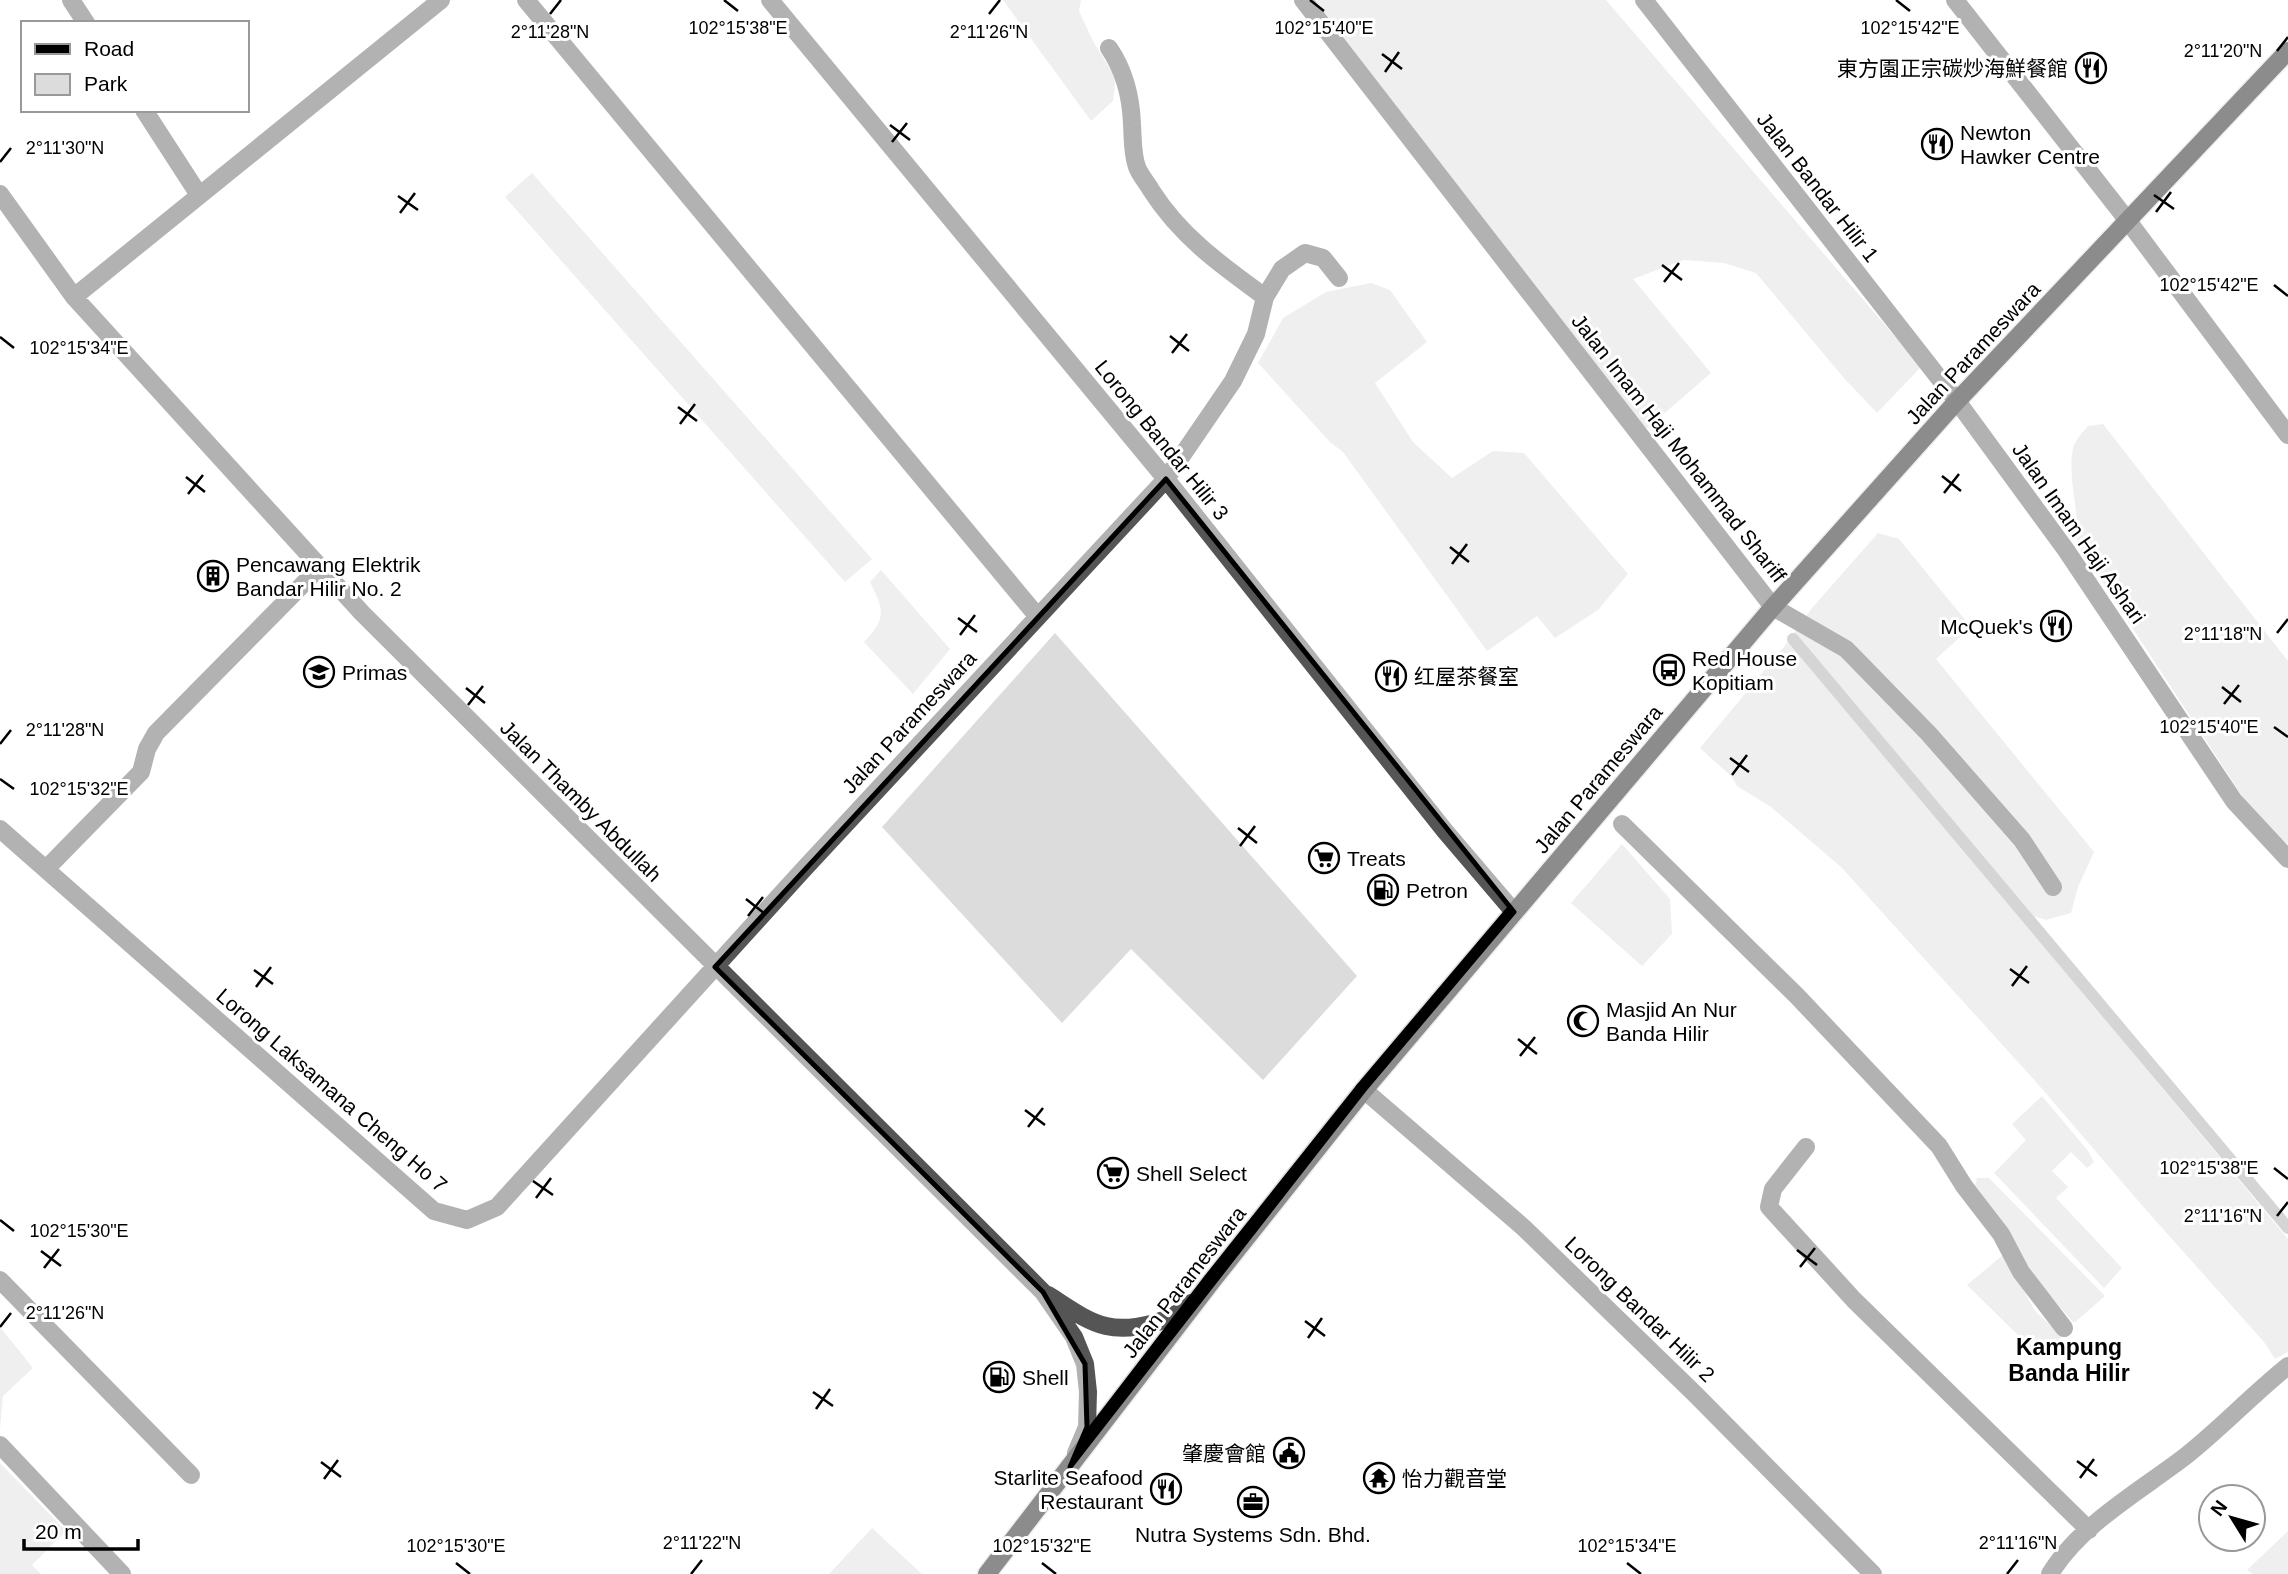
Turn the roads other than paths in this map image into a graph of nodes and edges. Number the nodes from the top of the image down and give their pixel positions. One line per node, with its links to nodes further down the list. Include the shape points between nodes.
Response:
1 (71, 0): 8 (street)
2 (441, 0): 13 (street)
3 (526, 0): 23 (street)
4 (770, 0): 20 (street, Lorong Bandar Hilir 3)
5 (1303, 0): 22 (street, Jalan Imam Haji Mohammad Shariff)
6 (1644, 0): 18 (street, Jalan Bandar Hilir 1)
7 (1955, 0): 14 (street)
8 (85, 21)
9 (1109, 48): 17 (street, via 1127,86 1137,169 1186,236)
10 (2288, 51): 14 (main road, Jalan Parameswara)
11 (145, 112): 13 (street)
12 (0, 194): 16 (street, Jalan Thamby Abdullah)
13 (200, 195): 16 (street)
14 (2128, 221): 18 (main road, Jalan Parameswara); 19 (street)
15 (1339, 278): 17 (street, Jalan Parameswara, via 1323,258 1305,253 1282,269)
16 (74, 297): 21 (street, Jalan Thamby Abdullah)
17 (1265, 298): 20 (street, Jalan Parameswara, via 1256,334 1233,381)
18 (1957, 401): 22 (main road, Jalan Parameswara); 26 (street, Jalan Imam Haji Ashari, via 2066,550 2234,801)
19 (2288, 435)
20 (1166, 478): 23 (street, Jalan Parameswara); 29 (street, Lorong Bandar Hilir 3)
21 (319, 568): 27 (street, via 156,733 141,772); 30 (street, Jalan Thamby Abdullah)
22 (1773, 607): 28 (street, Jalan Imam Haji Mohammad Shariff, via 1846,649 2022,839); 29 (main road, Jalan Parameswara)
23 (1038, 617): 30 (street, Jalan Parameswara)
24 (1622, 824): 36 (street, via 1797,996 1939,1146 2001,1234 2021,1272)
25 (0, 829): 27 (street, Lorong Laksamana Cheng Ho 7)
26 (2288, 859)
27 (46, 869): 30 (street, Lorong Laksamana Cheng Ho 7, via 434,1211 467,1220 497,1207)
28 (2053, 887)
29 (1514, 912): 31 (main road, Jalan Parameswara)
30 (715, 967): 35 (street, Jalan Thamby Abdullah)
31 (1364, 1090): 34 (main road, Jalan Parameswara); 44 (street, Lorong Bandar Hilir 2, via 1524,1228)
32 (1806, 1147): 41 (street, via 1773,1189 1769,1207 1854,1300)
33 (0, 1280): 40 (street)
34 (1212, 1281): 35 (street, Jalan Thamby Abdullah, via 1182,1313 1145,1326 1107,1327); 39 (main road, Jalan Parameswara)
35 (1042, 1292): 39 (street, Jalan Thamby Abdullah, via 1074,1337 1085,1364 1087,1427)
36 (2064, 1328)
37 (2288, 1366): 41 (street, via 2188,1454)
38 (0, 1445): 42 (street)
39 (1070, 1466): 43 (main road, Jalan Parameswara)
40 (191, 1475)
41 (2090, 1530): 45 (street, via 2062,1554)
42 (122, 1574)
43 (987, 1574)
44 (1873, 1574)
45 (2050, 1574)

